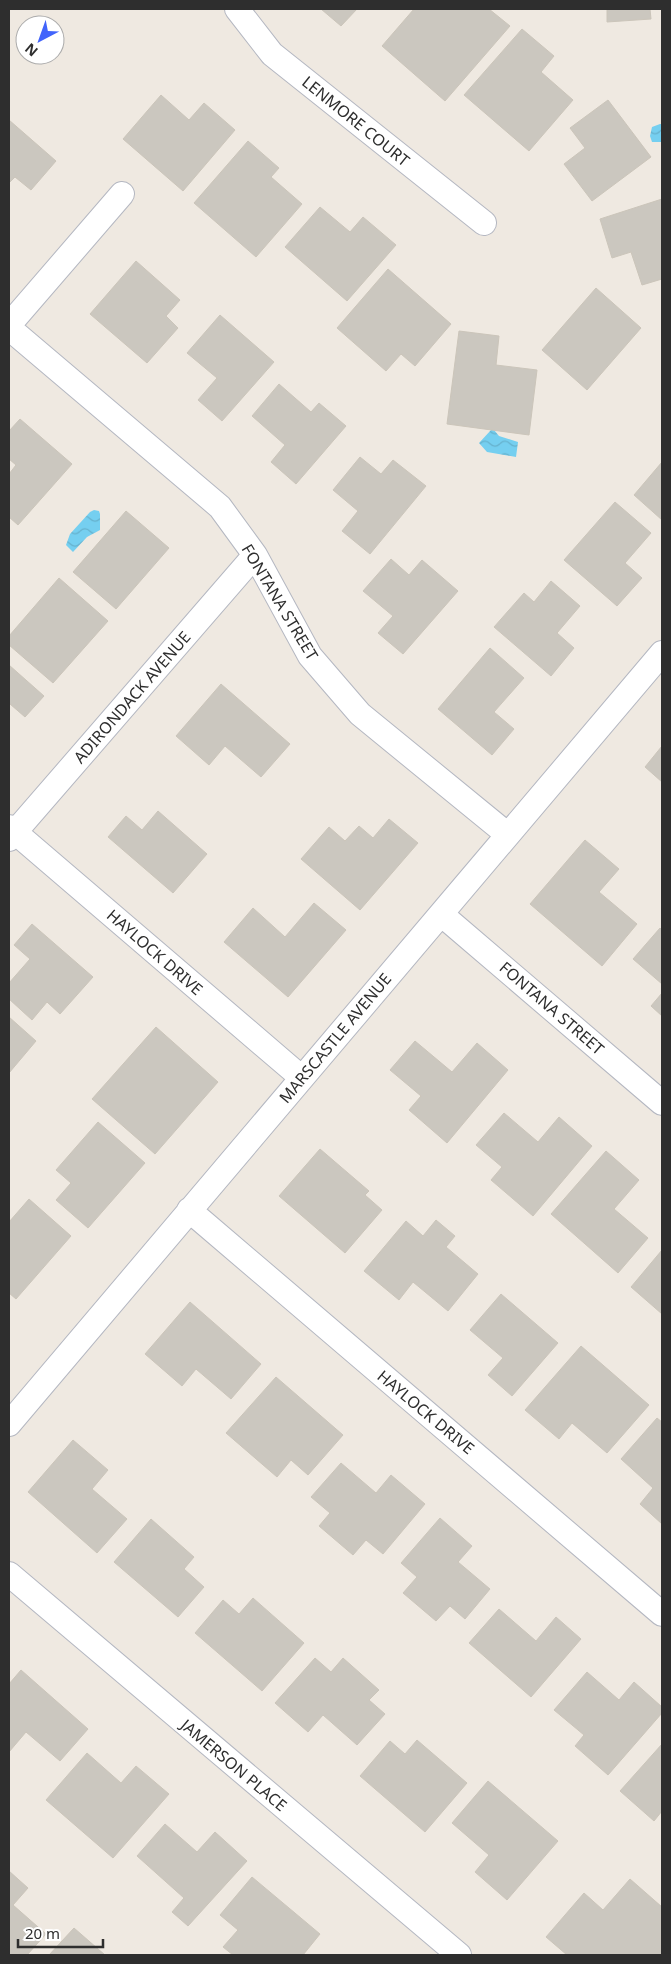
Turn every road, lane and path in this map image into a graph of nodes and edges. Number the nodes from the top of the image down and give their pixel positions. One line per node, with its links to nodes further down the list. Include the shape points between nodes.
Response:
1 (237, 9): 3 (street, LENMORE COURT, via 272,54)
2 (122, 194): 4 (street)
3 (484, 224)
4 (9, 326): 5 (street, FONTANA STREET, via 220,507)
5 (255, 555): 7 (street, ADIRONDACK AVENUE); 8 (street, FONTANA STREET, via 310,656 360,714)
6 (662, 653): 8 (street, MARSCASTLE AVENUE)
7 (11, 833): 10 (street, HAYLOCK DRIVE)
8 (508, 835): 9 (street, MARSCASTLE AVENUE)
9 (441, 914): 10 (street, MARSCASTLE AVENUE); 11 (street, FONTANA STREET)
10 (302, 1078): 12 (street, MARSCASTLE AVENUE)
11 (662, 1103)
12 (189, 1210): 13 (street, MARSCASTLE AVENUE); 15 (street, HAYLOCK DRIVE)
13 (9, 1424)
14 (9, 1574): 16 (street, JAMERSON PLACE)
15 (662, 1614)
16 (459, 1955)

